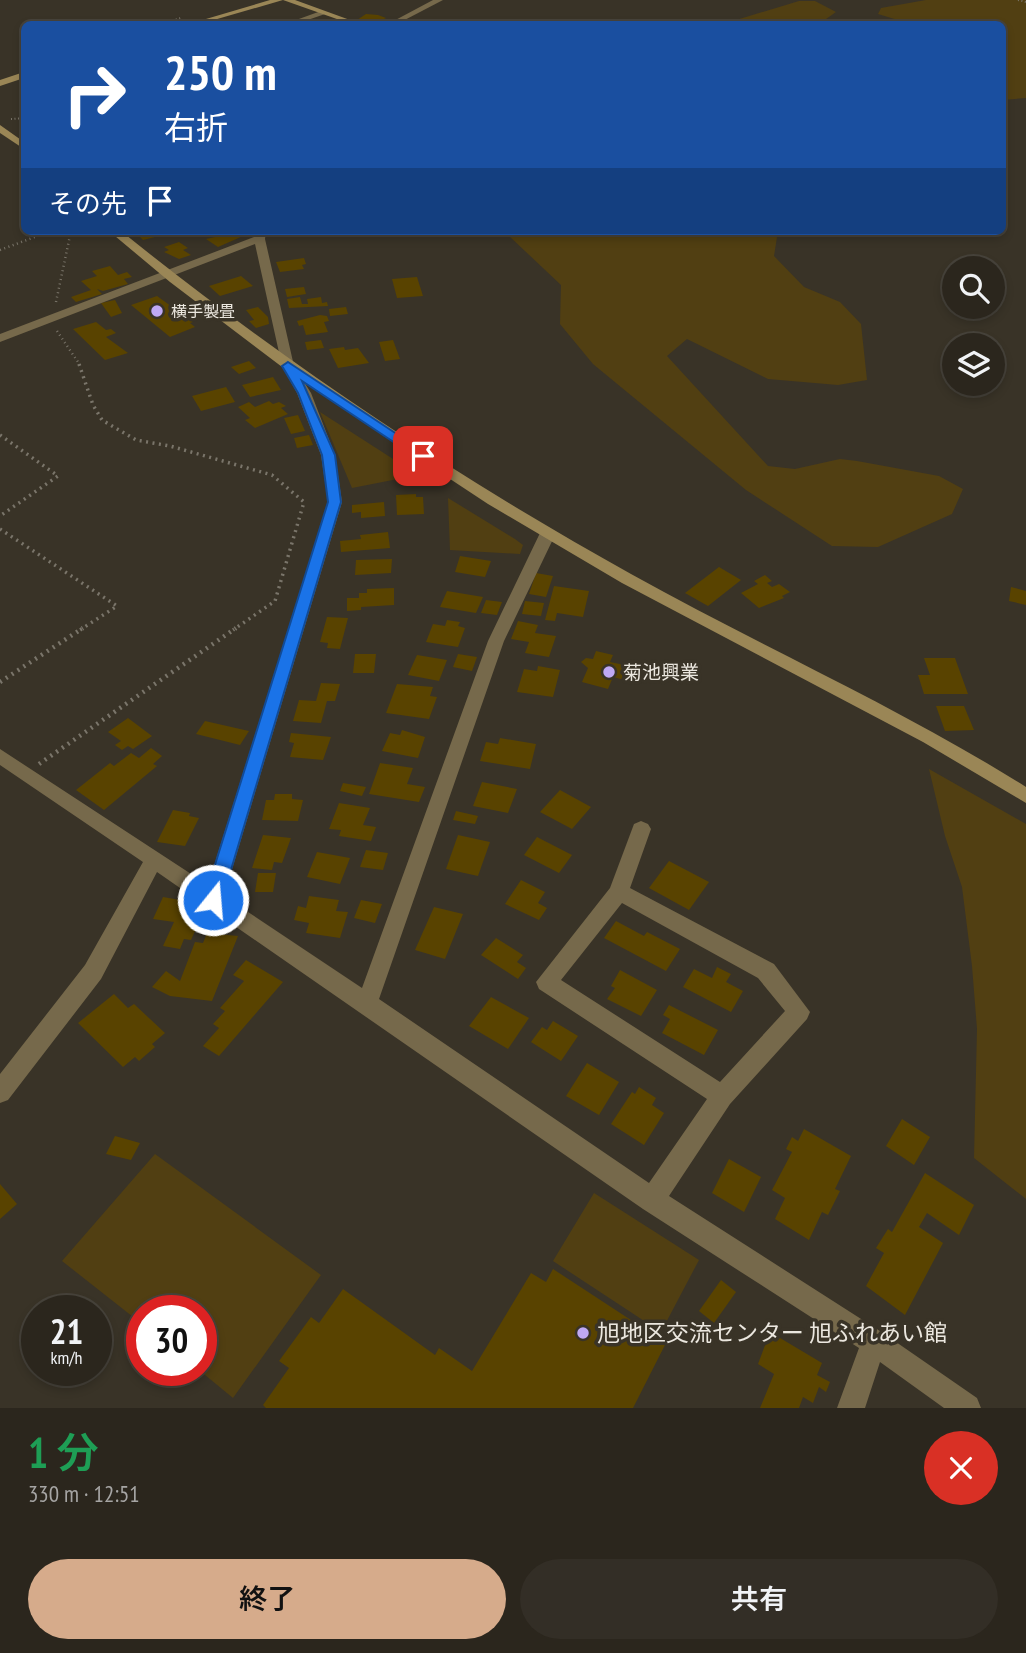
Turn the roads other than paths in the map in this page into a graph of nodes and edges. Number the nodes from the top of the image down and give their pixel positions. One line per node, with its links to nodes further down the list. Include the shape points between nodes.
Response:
1 (279, 0): 5 (street)
2 (287, 0): 4 (street)
3 (439, 0): 8 (street)
4 (324, 13): 6 (street); 7 (street)
5 (204, 21)
6 (299, 21)
7 (348, 21)
8 (398, 21)
9 (21, 76): 10 (street)
10 (0, 83)
11 (0, 128): 12 (street)
12 (21, 144)
13 (119, 235): 15 (street)
14 (260, 235): 15 (street); 17 (street)
15 (166, 274): 16 (street); 17 (street)
16 (0, 338)
17 (288, 366): 18 (street); 24 (street, via 304,393 328,455 335,502)
18 (548, 533): 20 (street, via 988,771); 25 (street, via 496,641)
19 (0, 756): 22 (street)
20 (1026, 796)
21 (641, 829): 23 (street)
22 (154, 860): 24 (street); 26 (street, via 93,972)
23 (619, 892): 27 (street, via 547,982); 27 (street, via 766,971 799,1012)
24 (213, 900): 25 (street)
25 (367, 1003): 28 (street)
26 (0, 1092)
27 (722, 1096): 28 (street)
28 (652, 1200): 29 (street)
29 (874, 1342): 30 (street); 31 (street)
30 (851, 1408)
31 (967, 1408)

